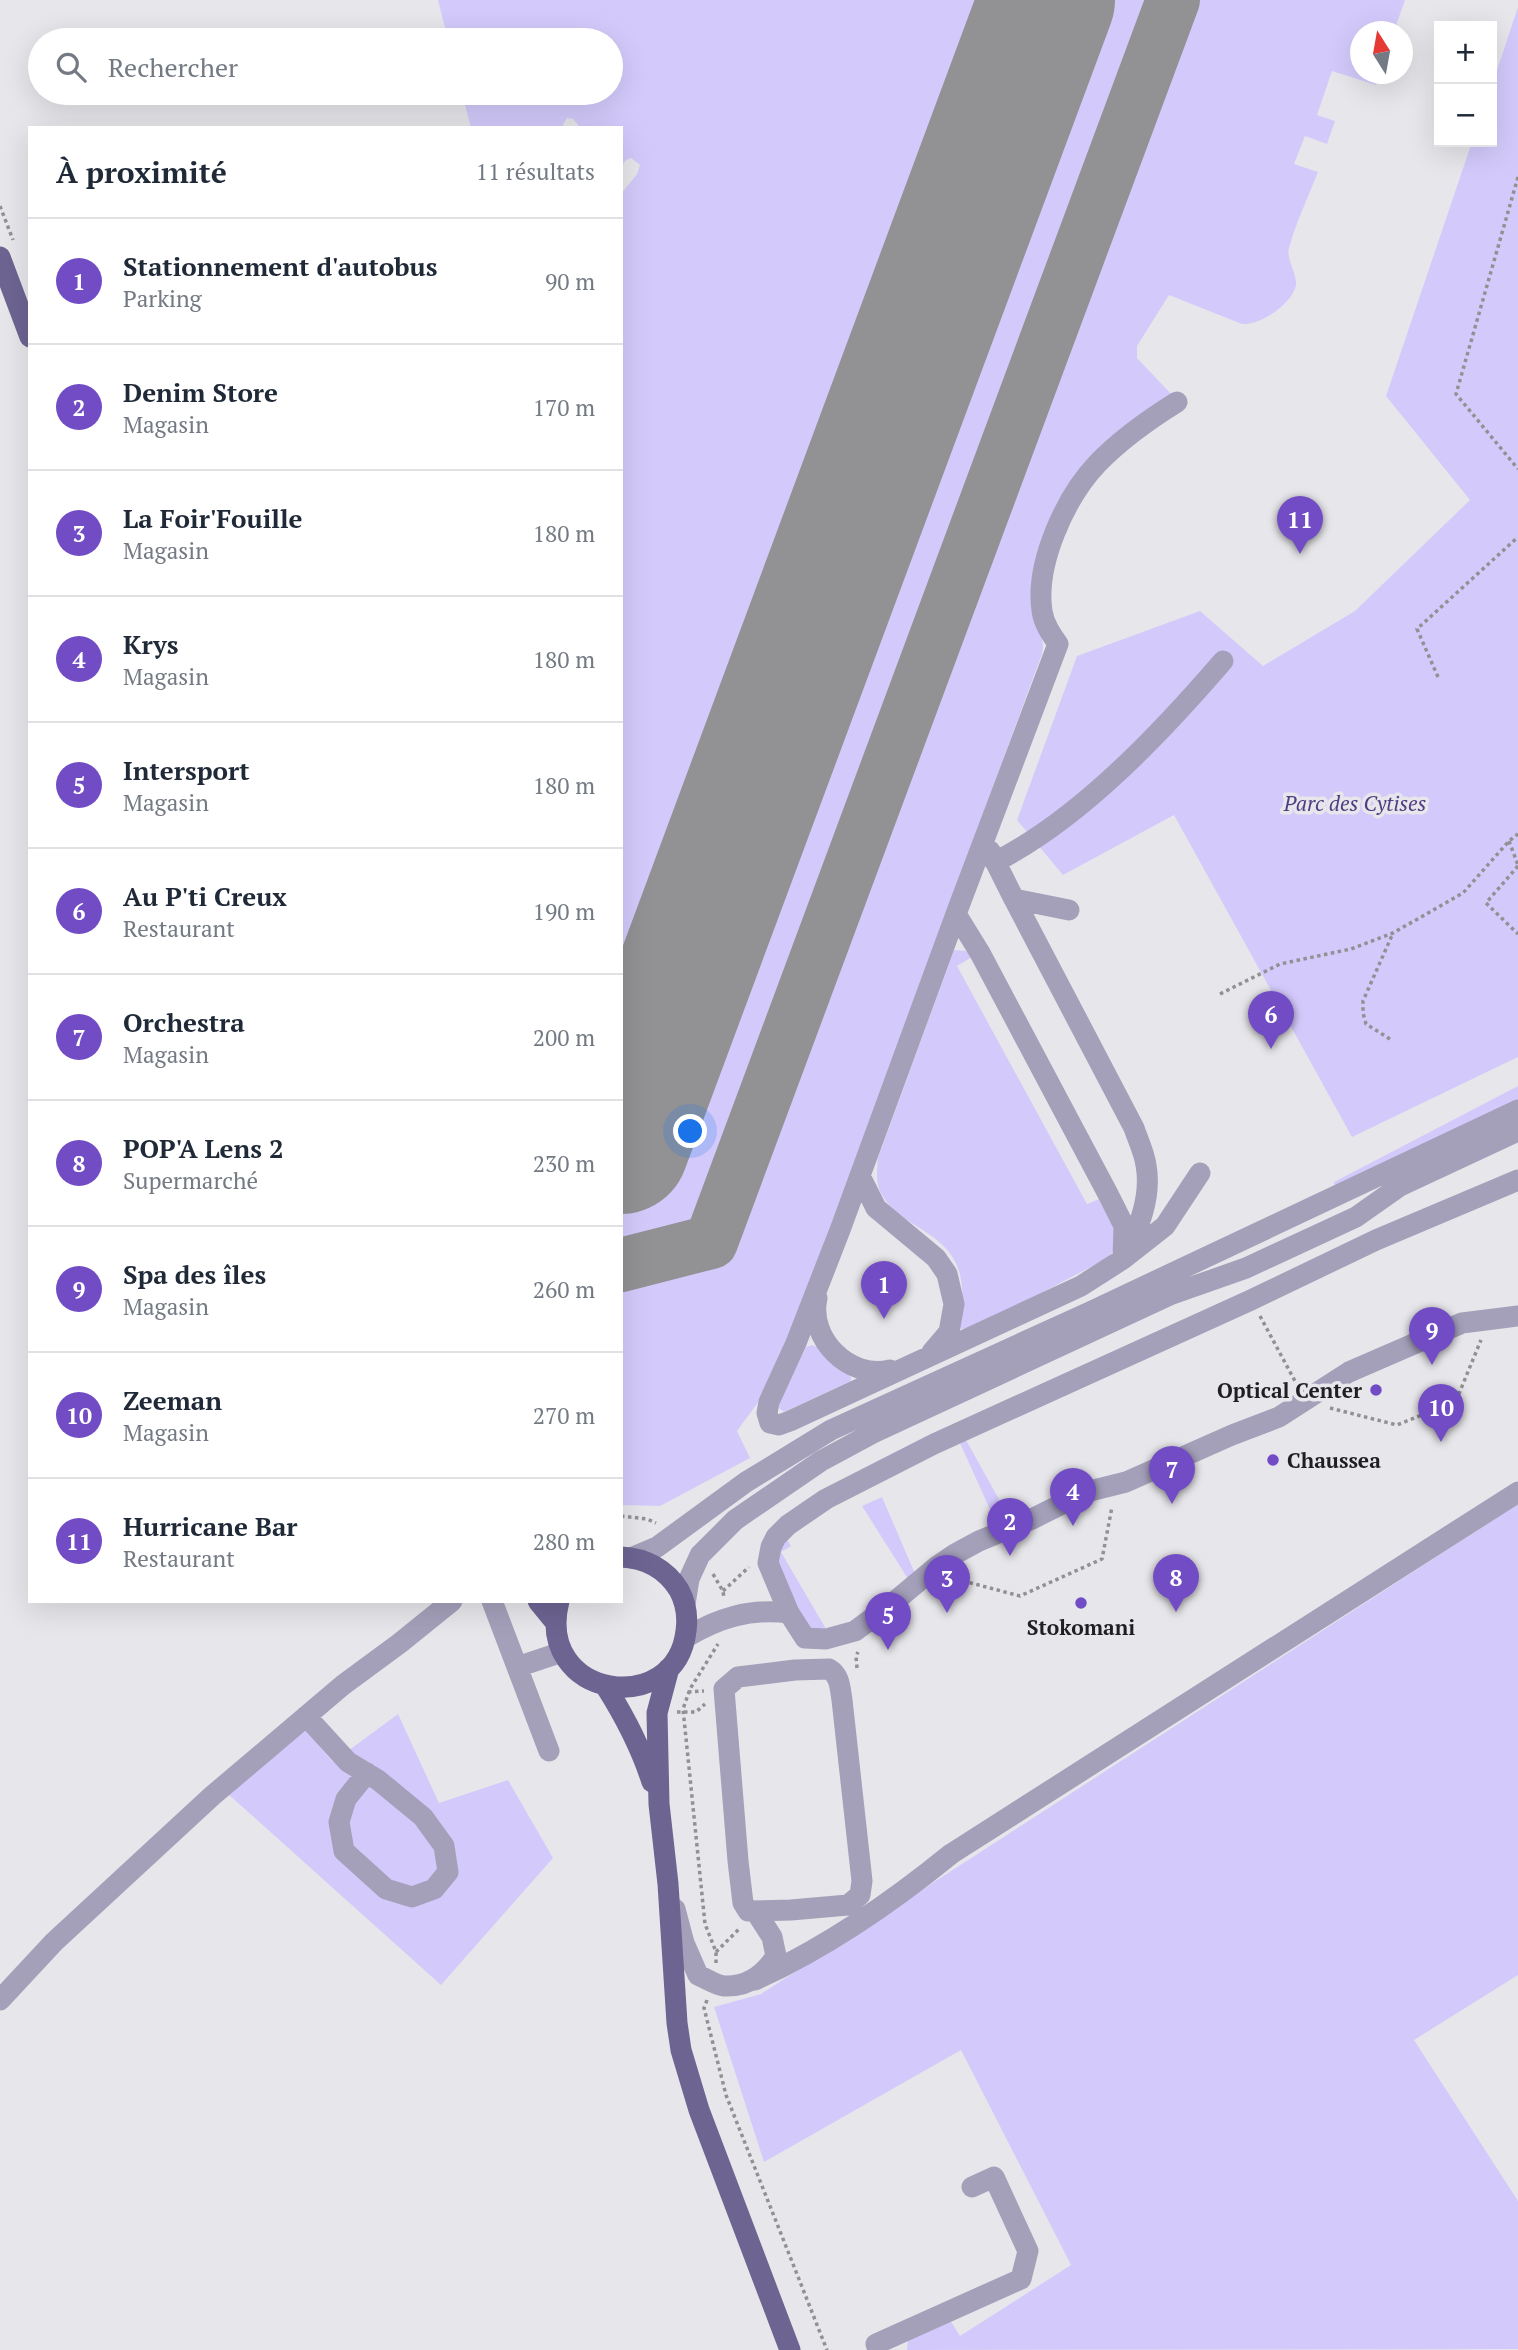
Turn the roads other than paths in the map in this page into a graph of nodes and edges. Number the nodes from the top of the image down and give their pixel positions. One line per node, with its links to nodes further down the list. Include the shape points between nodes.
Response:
1 (0, 257): 2 (main road)
2 (28, 332)
3 (1177, 402): 5 (street, via 1140,426 1095,466 1058,527 1041,584 1042,613 1058,644)
4 (1223, 661): 6 (street, via 1174,718 1120,769 1024,847)
5 (985, 841): 6 (street); 9 (street)
6 (995, 862): 7 (street)
7 (1014, 899): 8 (street); 16 (street, via 1134,1128 1146,1164 1147,1197)
8 (1069, 910)
9 (956, 914): 14 (street); 16 (street, via 1124,1226)
10 (1518, 1110): 19 (street)
11 (1518, 1120): 23 (street, via 872,1422 760,1486 745,1500)
12 (1518, 1131): 23 (street, via 1400,1186 1356,1217 1246,1268 1172,1294 873,1433 821,1461)
13 (1200, 1173): 16 (street, via 1165,1227)
14 (860, 1176): 17 (street); 21 (street, via 876,1208 936,1258 947,1274 954,1304 949,1332 933,1351)
15 (1518, 1180): 30 (street, via 1376,1240 923,1448 826,1499 788,1525 771,1547 768,1563)
16 (1124, 1259): 18 (street)
17 (821, 1278): 21 (street, via 815,1307 818,1330 837,1356 864,1370 885,1371); 21 (street, via 769,1402 770,1423 790,1421)
18 (1081, 1286): 19 (street); 21 (street)
19 (1092, 1311): 24 (street, via 831,1430 746,1482 657,1547)
20 (1518, 1316): 34 (street, via 1462,1324 1349,1372 1279,1417 1126,1482 1086,1492 979,1541 936,1567)
21 (912, 1364)
22 (1518, 1492): 47 (street, via 951,1854 903,1893 786,1966)
23 (735, 1520): 29 (street, via 700,1555)
24 (626, 1558): 29 (main road, via 642,1560 662,1571)
25 (450, 1603): 41 (street)
26 (493, 1603): 36 (street)
27 (540, 1603): 31 (main road)
28 (559, 1603): 31 (main road)
29 (685, 1604): 32 (main road)
30 (789, 1613): 32 (street, via 772,1610 724,1618); 33 (street)
31 (556, 1623): 35 (main road)
32 (685, 1638): 37 (main road)
33 (805, 1638): 34 (street); 38 (street, via 804,1652)
34 (858, 1640): 39 (street, via 841,1647)
35 (562, 1652): 36 (street); 40 (main road, via 573,1668)
36 (517, 1667): 42 (street)
37 (670, 1668): 40 (main road, via 640,1685); 44 (main road, via 657,1713)
38 (794, 1670): 39 (street, via 829,1669); 46 (street, via 738,1677 724,1689 743,1903 748,1911)
39 (839, 1681): 46 (street, via 860,1895 848,1905)
40 (607, 1686): 44 (main road, via 646,1762)
41 (306, 1716): 43 (street, via 348,1762); 48 (street, via 54,1942)
42 (549, 1751)
43 (367, 1773): 43 (street, via 423,1817 444,1846 448,1871 434,1889 412,1897 386,1889 344,1851 338,1822 346,1799)
44 (659, 1804): 45 (main road)
45 (668, 1884): 47 (street, via 698,1975 722,1986); 50 (main road, via 681,2050 699,2110)
46 (756, 1912): 47 (street, via 772,1937 776,1956)
47 (755, 1980)
48 (0, 2000)
49 (972, 2187): 51 (street, via 994,2177 1028,2251 1021,2279 876,2344)
50 (790, 2350)
51 (878, 2350)

